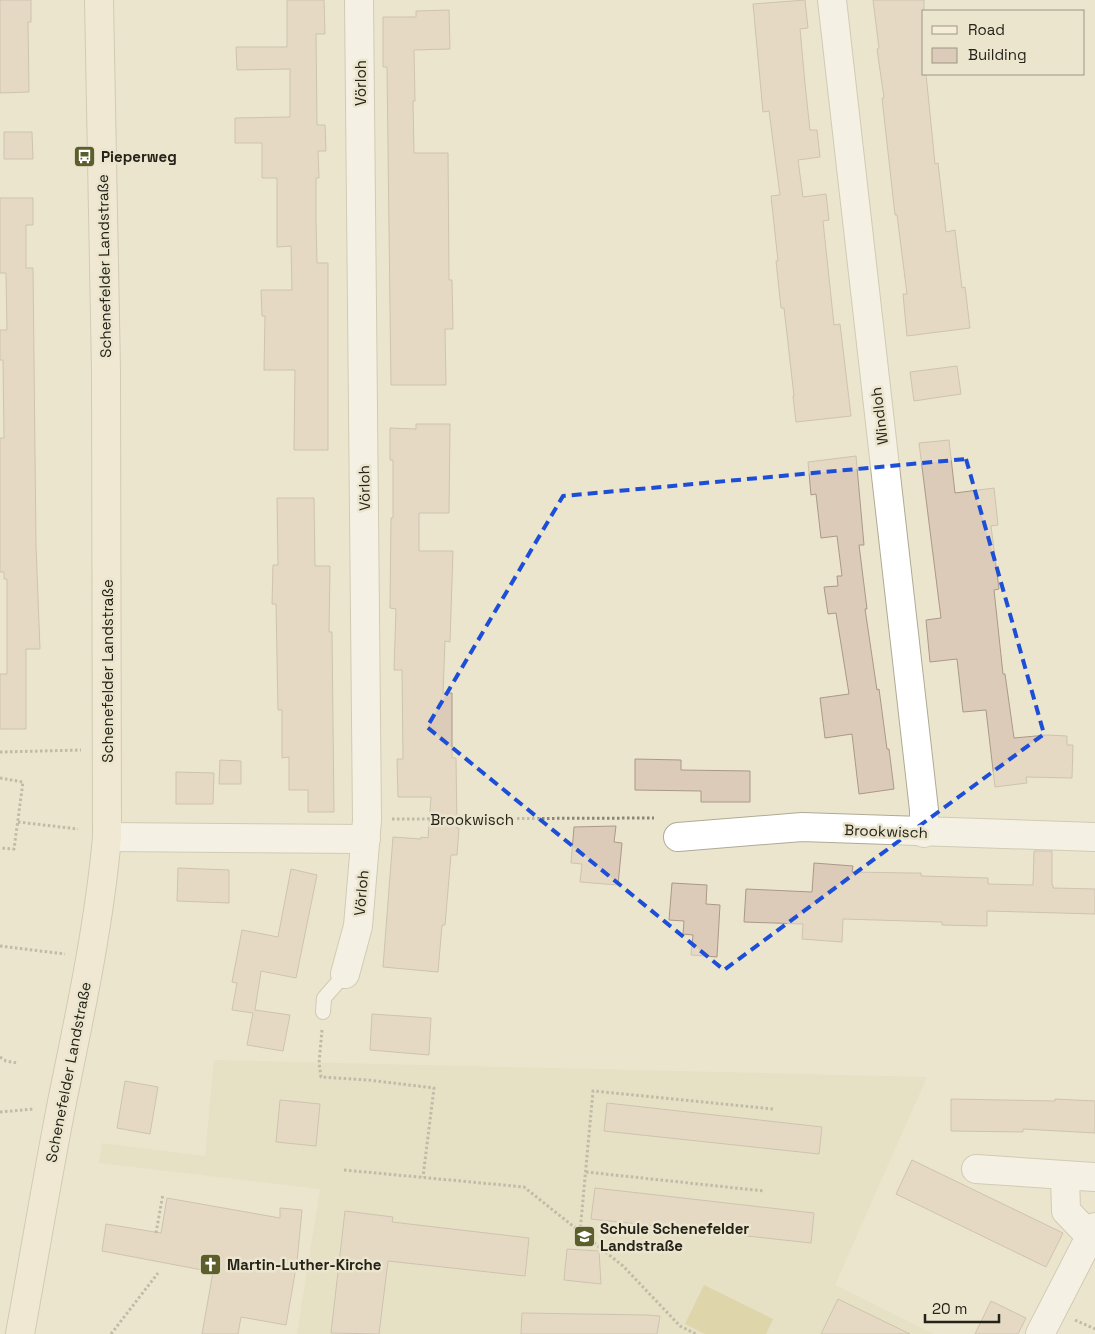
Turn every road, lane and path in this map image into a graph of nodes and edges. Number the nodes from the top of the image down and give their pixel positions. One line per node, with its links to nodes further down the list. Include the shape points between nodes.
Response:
1 (99, 0): 12 (main road, Schenefelder Landstraße, via 106,371)
2 (359, 0): 10 (street, Vörloh)
3 (832, 0): 11 (street, Windloh, via 924,810)
4 (82, 750): 5 (path)
5 (0, 752)
6 (0, 778): 8 (path, via 23,782)
7 (654, 818): 10 (path, Brookwisch)
8 (18, 822): 9 (path); 15 (path, via 14,849)
9 (78, 829)
10 (375, 829): 12 (street); 18 (street, Vörloh, via 358,926)
11 (924, 833): 13 (street, Brookwisch, via 802,827); 14 (street, Brookwisch)
12 (107, 836): 37 (main road, Schenefelder Landstraße, via 86,981)
13 (678, 837)
14 (1095, 837)
15 (0, 848)
16 (0, 946): 17 (path)
17 (65, 954)
18 (345, 974): 19 (lane, via 324,998)
19 (323, 1012): 29 (path, via 321,1076 434,1088)
20 (0, 1057): 21 (path)
21 (16, 1063)
22 (35, 1109): 24 (path)
23 (773, 1109): 27 (path, via 593,1091)
24 (0, 1112)
25 (976, 1169): 28 (street)
26 (344, 1170): 29 (path)
27 (586, 1172): 31 (path); 34 (path)
28 (1065, 1176): 30 (street); 33 (street, via 1066,1211)
29 (423, 1177): 34 (path, via 524,1187)
30 (1095, 1177)
31 (764, 1191)
32 (163, 1194): 35 (path)
33 (1092, 1231): 40 (street)
34 (580, 1232): 39 (path, via 623,1266 680,1326)
35 (156, 1233)
36 (158, 1273): 38 (path)
37 (20, 1334)
38 (111, 1334)
39 (696, 1334)
40 (1040, 1334)

